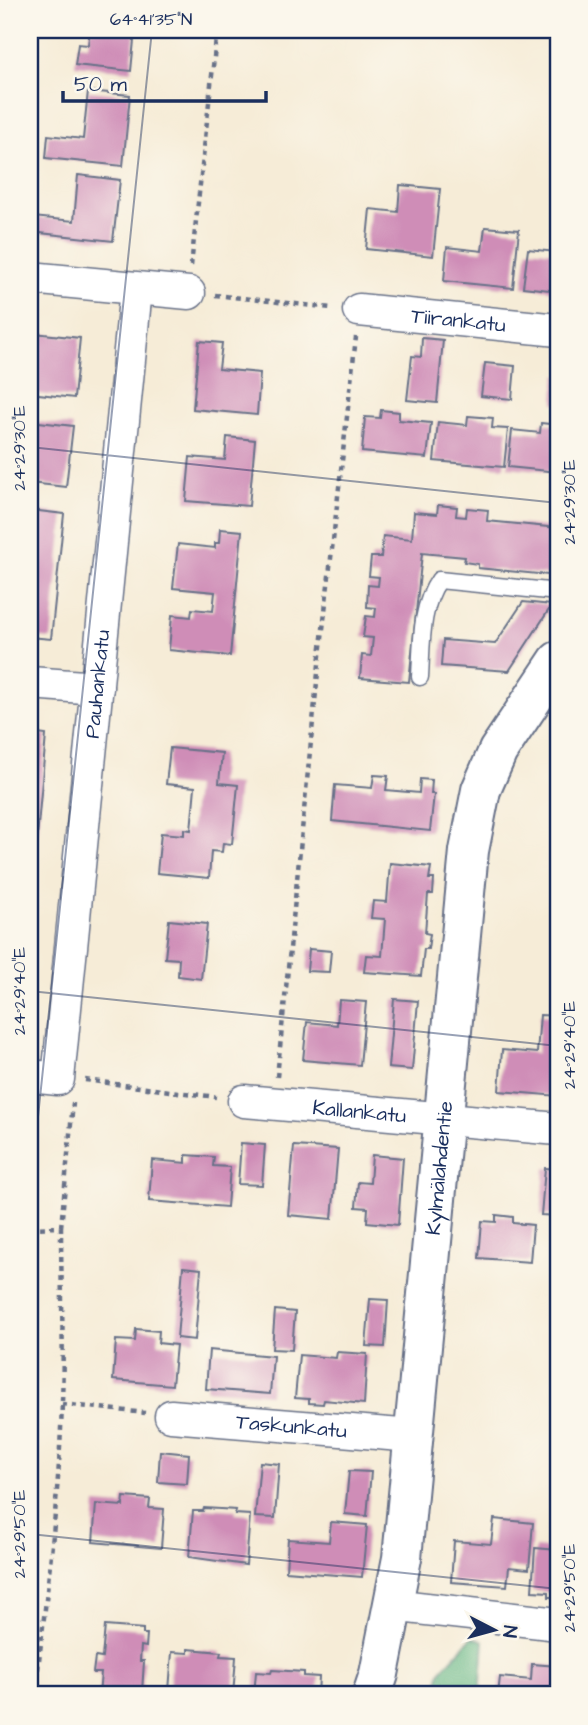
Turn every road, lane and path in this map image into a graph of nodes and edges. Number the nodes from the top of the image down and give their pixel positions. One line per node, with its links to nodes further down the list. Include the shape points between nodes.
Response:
1 (216, 30): 6 (path)
2 (540, 30): 3 (path)
3 (558, 39)
4 (30, 278): 5 (street)
5 (136, 289): 6 (street); 13 (street, Pauhankatu)
6 (188, 293): 7 (path)
7 (359, 310): 8 (street, Tiirankatu); 15 (path, via 317,682)
8 (558, 330)
9 (558, 592): 11 (lane, via 439,579 430,592 424,617)
10 (558, 661): 16 (street, Kylmälahdentie, via 498,751 481,790 469,851)
11 (420, 677)
12 (30, 683): 13 (street)
13 (97, 688): 14 (street, Pauhankatu)
14 (54, 1078): 15 (path); 18 (path)
15 (260, 1102): 16 (street, Kallankatu)
16 (444, 1117): 17 (street, Kallankatu); 22 (street, Kylmälahdentie)
17 (558, 1129)
18 (61, 1227): 19 (path); 20 (path)
19 (30, 1228)
20 (62, 1404): 21 (path); 25 (path)
21 (171, 1416): 22 (street, Taskunkatu)
22 (413, 1436): 23 (street, Kylmälahdentie, via 402,1558)
23 (391, 1605): 24 (street); 26 (street, Kylmälahdentie)
24 (558, 1624)
25 (36, 1695)
26 (372, 1695)

